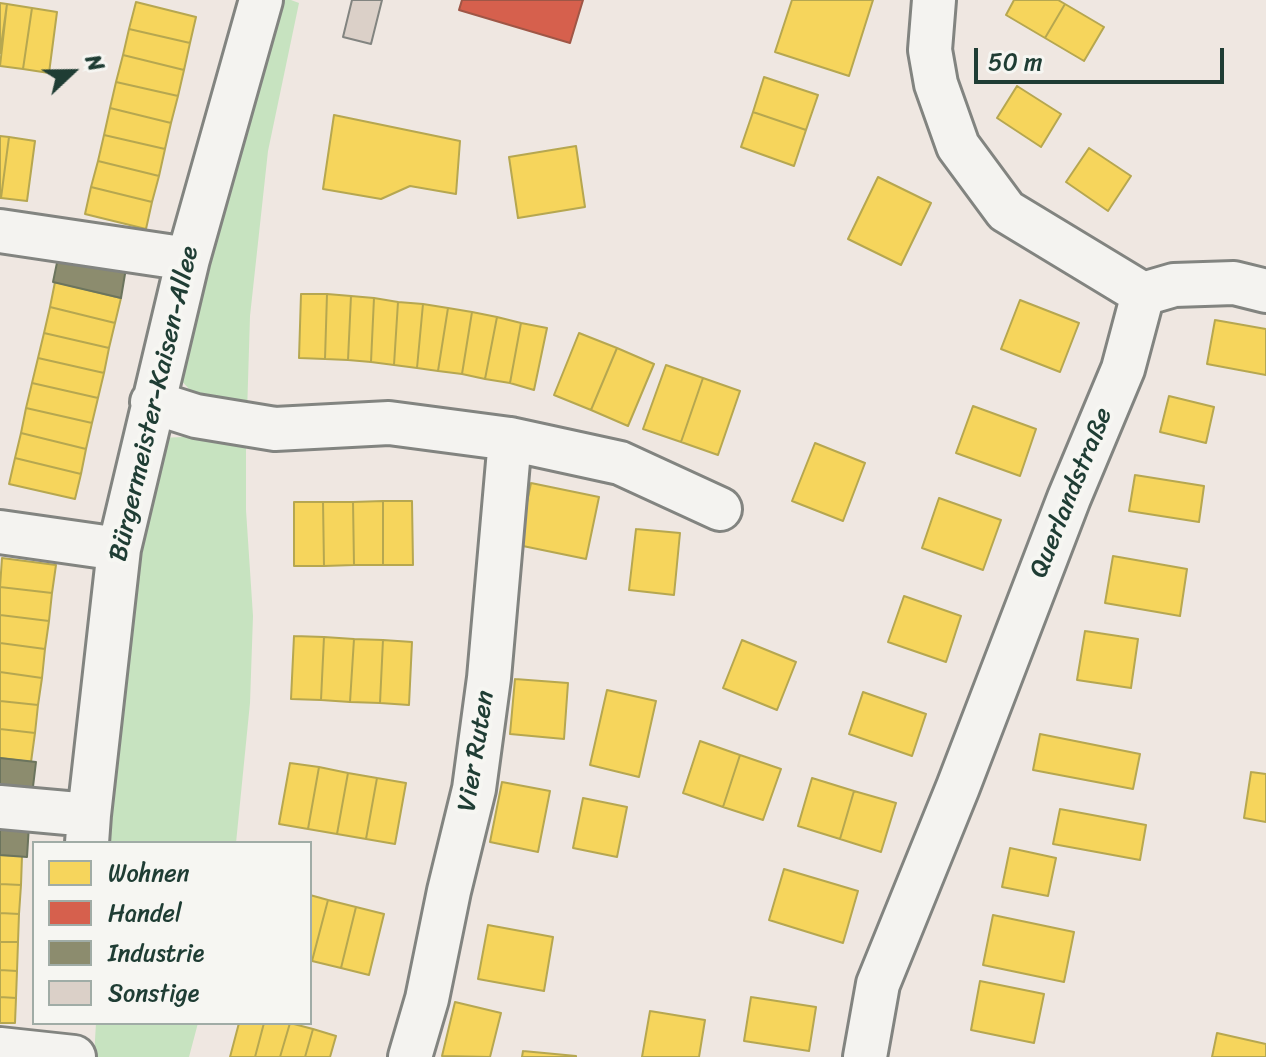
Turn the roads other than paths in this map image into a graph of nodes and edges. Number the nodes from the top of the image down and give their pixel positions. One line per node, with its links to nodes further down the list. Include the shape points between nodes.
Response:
1 (261, 0): 4 (street, Bürgermeister-Kaisen-Allee)
2 (934, 0): 6 (street, via 930,50 958,146 1006,211)
3 (0, 231): 4 (street)
4 (188, 259): 7 (street, Bürgermeister-Kaisen-Allee)
5 (1266, 291): 6 (street, via 1234,283 1174,285)
6 (1143, 294): 18 (street, Querlandstraße, via 1123,369 878,984)
7 (152, 402): 8 (street, via 196,416 275,429 389,423); 11 (street, Bürgermeister-Kaisen-Allee)
8 (510, 439): 9 (street, via 620,463); 17 (street, Vier Ruten, via 474,789)
9 (720, 509)
10 (0, 532): 11 (street)
11 (119, 549): 13 (street, Bürgermeister-Kaisen-Allee)
12 (0, 807): 13 (street, Bürgermeister-Kaisen-Allee)
13 (88, 829)
14 (80, 1025): 16 (street)
15 (0, 1049): 16 (street)
16 (76, 1057)
17 (410, 1057)
18 (865, 1057)

